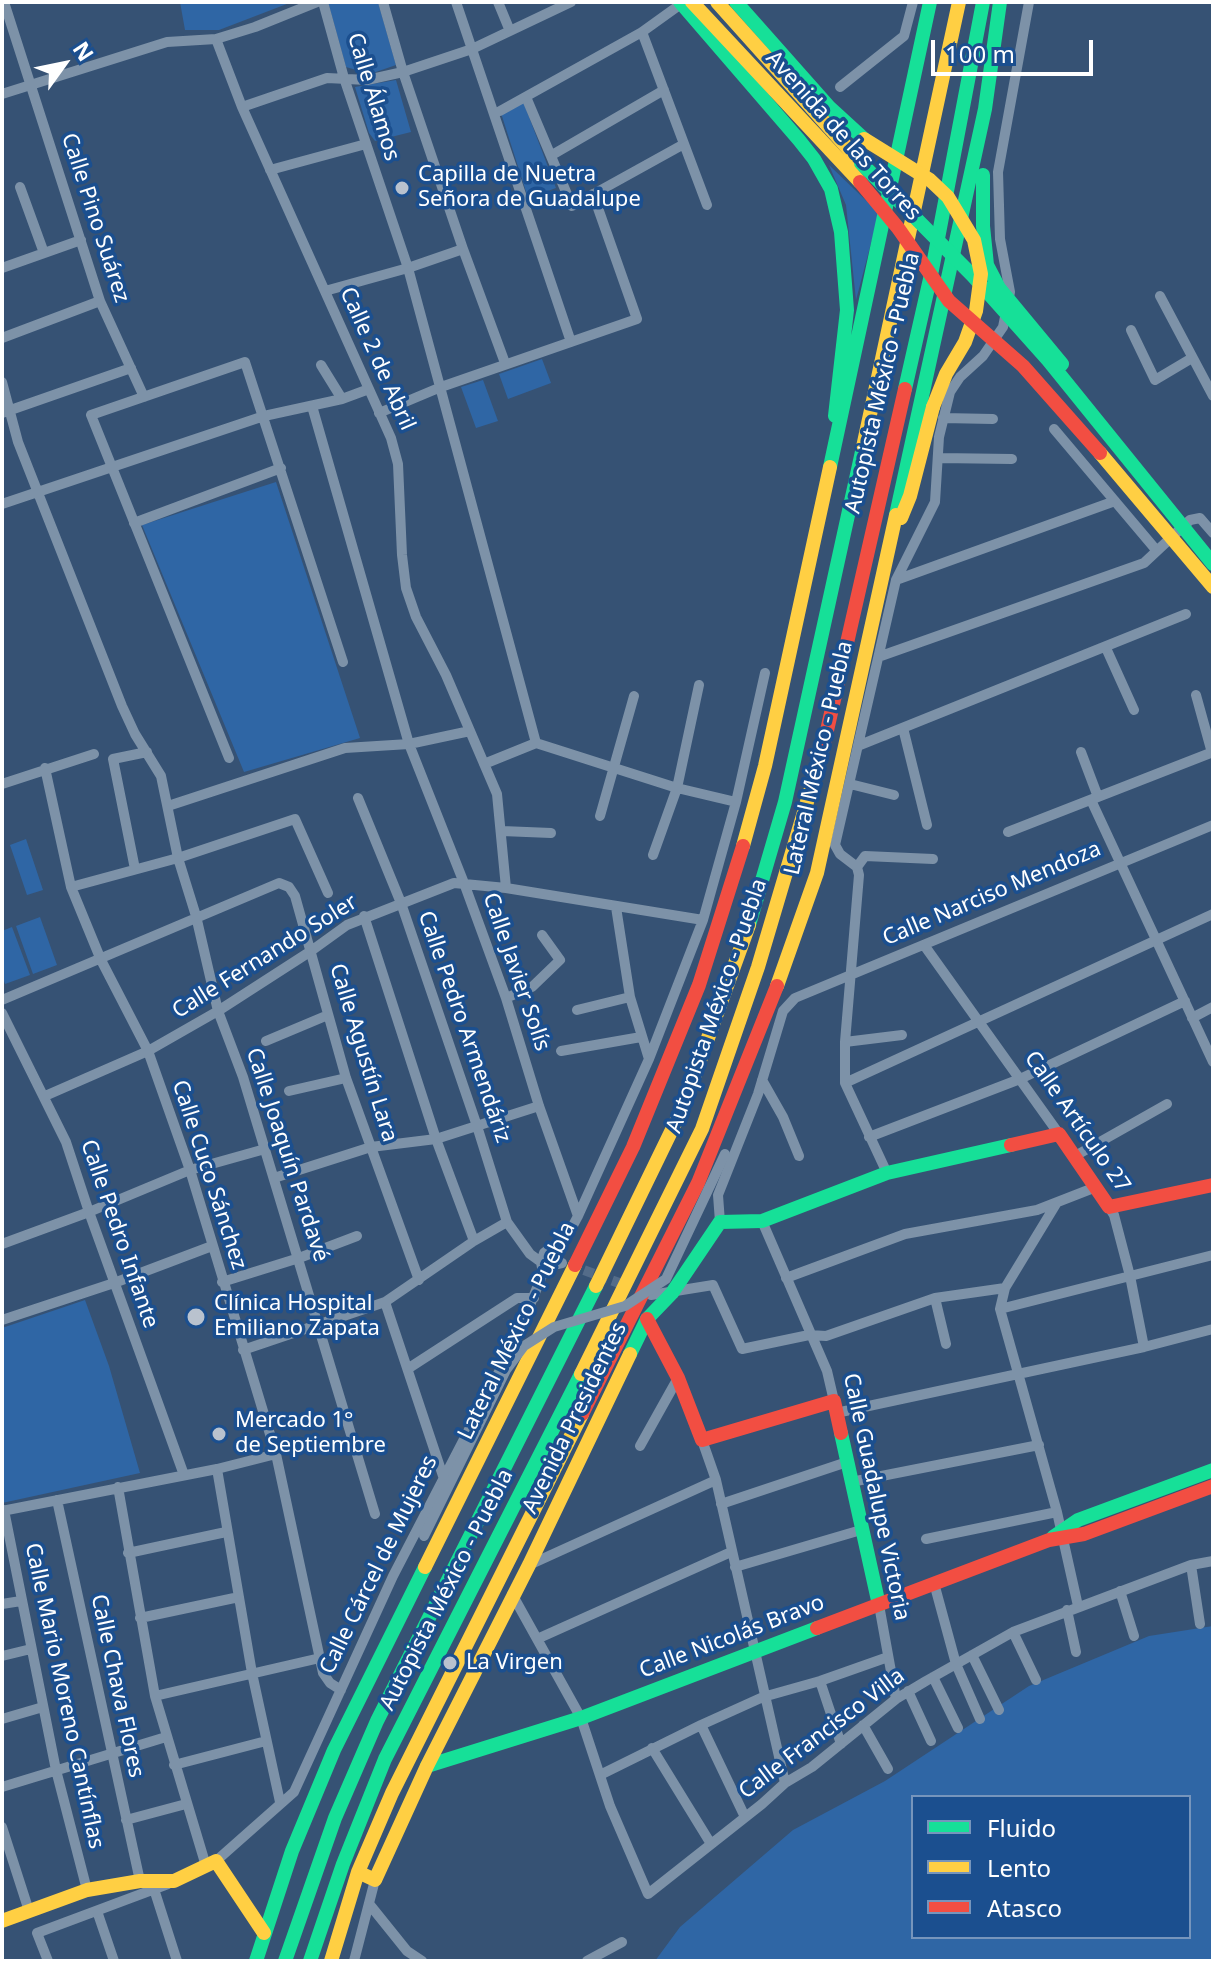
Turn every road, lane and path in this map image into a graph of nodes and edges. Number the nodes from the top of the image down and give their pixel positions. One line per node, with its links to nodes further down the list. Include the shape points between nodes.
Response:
1 (317, 2): 20 (street)
2 (323, 2): 23 (street, Calle Álamos)
3 (383, 2): 22 (street)
4 (456, 2): 21 (street)
5 (498, 2): 18 (street)
6 (571, 2): 18 (street)
7 (717, 2): 64 (main road, Avenida de las Torres, bridge, via 861,163 973,276)
8 (736, 2): 61 (main road, bridge, via 829,107 864,139 930,180 962,217 981,274 976,311 946,374)
9 (913, 2): 25 (street, via 904,36)
10 (930, 2): 67 (main road, Lateral México - Puebla)
11 (959, 2): 325 (main road, Autopista México - Puebla, via 794,761 739,958 656,1165 377,1721 323,1847)
12 (983, 2): 326 (main road, Autopista México - Puebla, via 932,270 828,732 758,967 707,1115 633,1273 385,1759)
13 (1000, 2): 77 (main road, Lateral México - Puebla, via 985,109)
14 (1011, 2): 64 (main road, bridge, via 983,175 987,265 999,288 1062,364)
15 (1029, 2): 61 (street, via 998,172 1000,239 1010,292 1003,327)
16 (679, 4): 19 (street); 67 (main road, via 799,140 831,189 841,232 847,310 834,409); 81 (main road, Avenida de las Torres, bridge, via 860,182 949,301 1048,392)
17 (6, 5): 24 (street, Calle Pino Suárez)
18 (510, 31): 21 (street)
19 (642, 32): 26 (street); 28 (street)
20 (216, 39): 24 (street, via 167,42); 29 (street, Calle 2 de Abril)
21 (472, 49): 22 (street); 48 (street)
22 (403, 72): 23 (street, via 367,80); 39 (street)
23 (344, 78): 29 (street, via 327,78); 31 (street, Calle Álamos)
24 (30, 84): 27 (street); 38 (street, Calle Pino Suárez)
25 (840, 87)
26 (664, 90): 32 (street); 33 (street)
27 (2, 94)
28 (526, 97): 30 (street); 33 (street)
29 (242, 107): 34 (street, Calle 2 de Abril)
30 (500, 111)
31 (366, 144): 34 (street); 42 (street, Calle Álamos)
32 (684, 144): 36 (street); 37 (street)
33 (552, 155): 36 (street, via 572,206)
34 (270, 170): 43 (street, Calle 2 de Abril)
35 (20, 187): 40 (street)
36 (593, 194): 48 (street, via 637,319)
37 (707, 205)
38 (81, 240): 40 (street); 45 (street, Calle Pino Suárez)
39 (463, 249): 42 (street); 50 (street)
40 (44, 253): 41 (street)
41 (2, 268)
42 (408, 268): 43 (street); 54 (street, Calle Álamos)
43 (325, 291): 55 (street, Calle 2 de Abril)
44 (1160, 296): 49 (street)
45 (100, 301): 47 (street); 52 (street, Calle Pino Suárez)
46 (1131, 330): 49 (street, via 1155,380)
47 (2, 338)
48 (571, 342): 50 (street)
49 (1192, 358): 56 (street)
50 (505, 363): 54 (street)
51 (321, 365): 58 (street)
52 (131, 368): 57 (street, Calle Pino Suárez); 60 (street)
53 (2, 382): 60 (street, Calle Joaquín Pardavé)
54 (441, 387): 62 (street); 93 (street, Calle Álamos)
55 (369, 389): 58 (street); 62 (street, Calle 2 de Abril)
56 (1213, 396)
57 (144, 397): 63 (street, via 245,362); 70 (street, via 91,415)
58 (342, 399): 59 (street)
59 (312, 406): 63 (street); 94 (street, Calle Javier Solís)
60 (6, 411): 72 (street, Calle Joaquín Pardavé)
61 (938, 412): 65 (street); 68 (street); 77 (main road)
62 (379, 413): 92 (street, Calle 2 de Abril, via 398,464 406,588)
63 (264, 416): 70 (street); 71 (street)
64 (1094, 417): 79 (main road, Avenida de las Torres, bridge)
65 (993, 419)
66 (1054, 429): 73 (street)
67 (837, 431): 319 (main road, Lateral México - Puebla, via 762,779 682,1032 623,1169 334,1750)
68 (939, 458): 69 (street); 80 (street, via 935,502)
69 (1012, 459)
70 (111, 468): 72 (street); 75 (street)
71 (281, 468): 75 (street); 85 (street)
72 (38, 491): 74 (street); 96 (street, Calle Joaquín Pardavé, via 122,706)
73 (1115, 501): 78 (street); 80 (street)
74 (2, 504)
75 (134, 523): 100 (street)
76 (1213, 533): 78 (street, via 1200,518 1190,520)
77 (891, 542): 140 (main road, Lateral México - Puebla, via 817,873)
78 (1157, 551): 84 (street, via 1144,563)
79 (1213, 564)
80 (896, 580): 84 (street)
81 (1213, 587)
82 (1186, 614): 83 (street)
83 (1106, 648): 90 (street); 91 (street)
84 (881, 656): 95 (street)
85 (343, 662)
86 (765, 673): 110 (street)
87 (699, 685): 106 (street)
88 (1196, 695): 98 (street)
89 (634, 696): 103 (street)
90 (1134, 710)
91 (903, 728): 95 (street); 113 (street)
92 (470, 731): 94 (street); 101 (street, Calle 2 de Abril)
93 (536, 743): 101 (street); 103 (street)
94 (409, 744): 111 (street, via 345,748); 124 (street, Calle Javier Solís)
95 (860, 745): 105 (street)
96 (147, 752): 111 (street, Calle Joaquín Pardavé, via 161,776); 123 (street, via 113,759)
97 (1081, 752): 109 (street)
98 (1212, 753): 109 (street)
99 (94, 754): 102 (street)
100 (229, 758)
101 (484, 764): 115 (street, Calle 2 de Abril, via 497,794)
102 (45, 768): 104 (street); 125 (street, Calle Cuco Sánchez)
103 (615, 769): 106 (street); 112 (street)
104 (2, 784)
105 (850, 784): 107 (street); 122 (street, via 835,845)
106 (677, 788): 110 (street); 118 (street)
107 (894, 795)
108 (358, 798): 128 (street, Calle Pedro Armendáriz)
109 (1094, 798): 116 (street); 121 (street)
110 (736, 802): 133 (street)
111 (168, 806): 119 (street, Calle Joaquín Pardavé)
112 (600, 816)
113 (927, 825)
114 (1213, 825): 121 (street, Calle Narciso Mendoza)
115 (502, 831): 117 (street); 126 (street, Calle 2 de Abril)
116 (1008, 832)
117 (551, 833)
118 (653, 855)
119 (178, 858): 123 (street); 127 (street, via 295,819); 131 (street, Calle Joaquín Pardavé)
120 (933, 859): 122 (street, via 865,856)
121 (1120, 863): 135 (street); 136 (street, Calle Narciso Mendoza)
122 (857, 867): 139 (street)
123 (135, 869): 125 (street)
124 (464, 883): 126 (street, Calle Fernando Soler); 128 (street, Calle Fernando Soler); 142 (street, Calle Javier Solís)
125 (71, 887): 138 (street, Calle Cuco Sánchez)
126 (506, 888): 129 (street, Calle Fernando Soler)
127 (328, 893)
128 (401, 903): 132 (street, Calle Fernando Soler); 170 (street, Calle Pedro Armendáriz)
129 (616, 907): 133 (street, Calle Fernando Soler); 141 (street)
130 (1213, 914): 135 (street)
131 (196, 916): 137 (street, Calle Agustín Lara, via 279,883 295,896); 138 (street); 148 (street, Calle Joaquín Pardavé)
132 (364, 916): 137 (street, Calle Fernando Soler); 173 (street)
133 (703, 920): 159 (street)
134 (542, 935): 142 (street, via 560,960 532,987)
135 (1156, 940): 144 (street); 152 (street)
136 (924, 945): 139 (street, Calle Narciso Mendoza); 152 (street, Calle Artículo 27)
137 (311, 951): 148 (street, Calle Fernando Soler); 150 (street, Calle Agustín Lara)
138 (101, 960): 143 (street); 157 (street, Calle Cuco Sánchez)
139 (851, 975): 145 (street, Calle Narciso Mendoza); 156 (street)
140 (774, 996): 145 (street); 309 (main road, Lateral México - Puebla, via 698,1183 392,1793)
141 (630, 997): 147 (street); 154 (street)
142 (506, 998): 168 (street, Calle Javier Solís)
143 (2, 1000)
144 (1185, 1001): 151 (street); 162 (street)
145 (788, 1004): 163 (street)
146 (1213, 1007): 151 (street)
147 (577, 1010)
148 (218, 1011): 157 (street, Calle Fernando Soler); 175 (street, Calle Joaquín Pardavé)
149 (2, 1013): 166 (street, Calle Pedro Infante)
150 (328, 1015): 155 (street); 161 (street, Calle Agustín Lara)
151 (1192, 1018): 160 (street)
152 (980, 1022): 162 (street, Calle Artículo 27); 164 (street)
153 (902, 1035): 156 (street)
154 (641, 1037): 158 (street); 159 (street)
155 (266, 1041)
156 (845, 1042): 164 (street)
157 (148, 1051): 166 (street, Calle Fernando Soler); 178 (street, Calle Cuco Sánchez)
158 (561, 1051)
159 (649, 1059): 186 (street)
160 (1213, 1062)
161 (346, 1078): 165 (street); 174 (street, Calle Agustín Lara)
162 (1020, 1079): 171 (street, Calle Artículo 27); 172 (street)
163 (762, 1080): 169 (street); 176 (street)
164 (845, 1083): 172 (street)
165 (289, 1091)
166 (45, 1096): 185 (street, Calle Pedro Infante)
167 (1167, 1104): 177 (street)
168 (539, 1106): 170 (street); 186 (street, Calle Javier Solís)
169 (749, 1116): 189 (street, via 718,1195); 250 (street, bridge, via 725,1154 666,1279 625,1306 554,1327 524,1346 506,1370 424,1536)
170 (477, 1126): 173 (street); 188 (street, Calle Pedro Armendáriz)
171 (1059, 1134): 177 (main road, Calle Artículo 27); 179 (main road)
172 (869, 1137): 179 (street)
173 (436, 1139): 174 (street); 191 (street)
174 (371, 1147): 180 (street); 200 (street, Calle Agustín Lara)
175 (265, 1149): 178 (street); 180 (street, Calle Joaquín Pardavé)
176 (799, 1156)
177 (1075, 1156): 182 (main road, Calle Artículo 27)
178 (190, 1170): 185 (street); 193 (street, Calle Cuco Sánchez)
179 (887, 1173): 187 (main road)
180 (274, 1178): 195 (street, Calle Joaquín Pardavé)
181 (1212, 1182): 184 (main road)
182 (1096, 1187): 183 (street); 184 (main road, Calle Artículo 27)
183 (1056, 1204): 199 (street, via 905,1234); 203 (street)
184 (1109, 1207): 198 (street, Calle Artículo 27)
185 (89, 1212): 192 (street); 202 (street, Calle Pedro Infante)
186 (578, 1216): 196 (street)
187 (762, 1221): 189 (main road); 199 (street, Calle Guadalupe Victoria)
188 (507, 1222): 191 (street); 196 (street, Calle Pedro Armendáriz)
189 (720, 1222): 204 (main road, Avenida Presidentes)
190 (357, 1236): 195 (street)
191 (474, 1241): 200 (street)
192 (2, 1244)
193 (212, 1246): 201 (street, Calle Cuco Sánchez); 202 (street)
194 (1213, 1255): 198 (street)
195 (299, 1258): 201 (street); 212 (street, Calle Joaquín Pardavé)
196 (541, 1262): 197 (street); 206 (street, Calle Cárcel de Mujeres, via 543,1273)
197 (562, 1263)
198 (1130, 1276): 209 (street); 216 (street, Calle Artículo 27)
199 (786, 1278): 214 (street, Calle Guadalupe Victoria)
200 (419, 1280): 208 (street)
201 (222, 1282): 217 (street, Calle Cuco Sánchez)
202 (114, 1283): 211 (street); 229 (street, Calle Pedro Infante)
203 (1005, 1288): 207 (street); 209 (street)
204 (672, 1293): 205 (street); 210 (main road, Avenida Presidentes); 214 (street, via 713,1285 742,1349)
205 (651, 1295)
206 (534, 1298): 218 (street, via 517,1298); 230 (street, Calle Cárcel de Mujeres)
207 (935, 1298): 214 (street, via 840,1332); 215 (street)
208 (385, 1302): 212 (street); 218 (street)
209 (1000, 1309): 219 (street)
210 (647, 1319): 220 (main road); 247 (main road, Avenida Presidentes)
211 (2, 1320)
212 (320, 1324): 217 (street); 239 (street, Calle Joaquín Pardavé)
213 (1213, 1329): 216 (street)
214 (809, 1335): 221 (street, Calle Guadalupe Victoria, via 827,1371)
215 (946, 1344)
216 (1144, 1347): 219 (street)
217 (243, 1350): 225 (street, Calle Cuco Sánchez)
218 (409, 1368): 230 (street)
219 (1017, 1374): 221 (street); 223 (street)
220 (678, 1378): 222 (main road); 224 (street)
221 (835, 1407): 222 (main road); 226 (main road, Calle Guadalupe Victoria)
222 (702, 1440): 231 (street)
223 (1039, 1445): 232 (street); 238 (street)
224 (640, 1446)
225 (276, 1454): 227 (street); 270 (street, Calle Cuco Sánchez)
226 (847, 1462): 232 (main road, Calle Guadalupe Victoria); 236 (street)
227 (217, 1469): 229 (street); 241 (street)
228 (1213, 1470): 242 (main road, Calle Nicolás Bravo, via 1078,1520)
229 (184, 1475): 234 (street)
230 (443, 1476): 250 (street, Calle Cárcel de Mujeres)
231 (716, 1480): 236 (street); 247 (street)
232 (851, 1482): 240 (main road, Calle Guadalupe Victoria)
233 (1213, 1486): 242 (main road, Calle Nicolás Bravo, via 1084,1534)
234 (118, 1487): 235 (street); 245 (street)
235 (57, 1500): 237 (street); 294 (street, Calle Chava Flores)
236 (721, 1504): 244 (street)
237 (3, 1511): 255 (street, Calle Mario Moreno Cantínflas)
238 (1057, 1512): 242 (street); 243 (street)
239 (375, 1514)
240 (861, 1530): 249 (street); 257 (main road, Calle Guadalupe Victoria)
241 (226, 1532): 245 (street); 254 (street)
242 (1058, 1536): 251 (main road, Calle Nicolás Bravo); 258 (street)
243 (926, 1539)
244 (731, 1552): 249 (street); 263 (street)
245 (128, 1553): 259 (street)
246 (1213, 1561): 248 (street, Calle Francisco Villa)
247 (529, 1565): 253 (main road, Avenida Presidentes)
248 (1191, 1565): 252 (street, Calle Francisco Villa); 260 (street)
249 (735, 1567): 265 (street)
250 (393, 1576): 276 (street, Calle Cárcel de Mujeres)
251 (934, 1583): 257 (main road, Calle Nicolás Bravo); 271 (street)
252 (1120, 1591): 258 (street, Calle Francisco Villa); 262 (street)
253 (512, 1594): 263 (street); 296 (main road, Avenida Presidentes)
254 (239, 1597): 259 (street); 272 (street)
255 (21, 1601): 256 (street); 264 (street, Calle Mario Moreno Cantínflas)
256 (2, 1604)
257 (879, 1605): 265 (main road, Calle Nicolás Bravo); 269 (street, Calle Guadalupe Victoria)
258 (1072, 1608): 261 (street, Calle Francisco Villa); 266 (street)
259 (140, 1618): 278 (street)
260 (1200, 1624)
261 (1013, 1632): 267 (street, Calle Francisco Villa); 274 (street)
262 (1134, 1636)
263 (537, 1639): 283 (street)
264 (31, 1649): 268 (street); 281 (street, Calle Mario Moreno Cantínflas)
265 (754, 1651): 279 (street); 283 (main road, Calle Nicolás Bravo)
266 (1076, 1652)
267 (972, 1655): 271 (street, Calle Francisco Villa); 282 (street)
268 (2, 1656)
269 (888, 1657): 275 (street); 280 (street, Calle Guadalupe Victoria)
270 (320, 1658): 272 (street); 276 (street, Calle Cuco Sánchez, via 323,1673)
271 (956, 1664): 273 (street, Calle Francisco Villa); 285 (street)
272 (252, 1673): 278 (street); 290 (street)
273 (933, 1677): 277 (street, Calle Francisco Villa); 288 (street)
274 (1036, 1680)
275 (820, 1681): 279 (street); 292 (street)
276 (341, 1690): 302 (street, Calle Cárcel de Mujeres, via 294,1792)
277 (908, 1691): 280 (street, Calle Francisco Villa); 291 (street)
278 (155, 1696): 289 (street)
279 (763, 1697): 286 (street); 300 (street)
280 (896, 1699): 287 (street, Calle Francisco Villa)
281 (43, 1707): 284 (street); 298 (street, Calle Mario Moreno Cantínflas)
282 (999, 1710)
283 (581, 1718): 296 (main road, Calle Nicolás Bravo); 299 (street)
284 (2, 1719)
285 (980, 1719)
286 (701, 1725): 293 (street); 304 (street)
287 (863, 1725): 292 (street, Calle Francisco Villa); 297 (street)
288 (958, 1728)
289 (166, 1737): 294 (street); 295 (street)
290 (266, 1741): 295 (street); 302 (street)
291 (931, 1741)
292 (841, 1744): 300 (street, Calle Francisco Villa)
293 (652, 1748): 299 (street); 307 (street)
294 (112, 1753): 298 (street); 305 (street, Calle Chava Flores)
295 (174, 1765): 303 (street)
296 (427, 1766): 310 (main road, Avenida Presidentes)
297 (888, 1769)
298 (56, 1770): 301 (street); 314 (street, Calle Mario Moreno Cantínflas)
299 (600, 1775): 307 (street, Calle Francisco Villa, via 648,1894)
300 (785, 1783): 304 (street, Calle Francisco Villa)
301 (2, 1787)
302 (280, 1802): 308 (street, Calle Cárcel de Mujeres)
303 (186, 1804): 305 (street); 308 (street)
304 (745, 1817): 307 (street, Calle Francisco Villa)
305 (126, 1820): 311 (street, Calle Chava Flores)
306 (2, 1827): 316 (street)
307 (711, 1844)
308 (211, 1864): 312 (main road); 319 (main road)
309 (358, 1872): 310 (main road); 327 (main road, Lateral México - Puebla)
310 (375, 1880): 315 (street)
311 (140, 1881): 312 (main road); 314 (main road)
312 (174, 1881): 313 (street)
313 (154, 1889): 317 (street); 323 (street)
314 (87, 1890): 316 (main road)
315 (370, 1905): 328 (street); 329 (street, via 407,1951)
316 (29, 1911): 318 (main road)
317 (97, 1911): 321 (street, via 37,1933); 322 (street)
318 (2, 1921)
319 (266, 1926): 324 (main road, Lateral México - Puebla)
320 (622, 1942): 330 (street)
321 (48, 1961)
322 (114, 1961)
323 (177, 1961)
324 (256, 1961)
325 (285, 1961)
326 (310, 1961)
327 (331, 1961)
328 (354, 1961)
329 (422, 1961)
330 (587, 1961)

